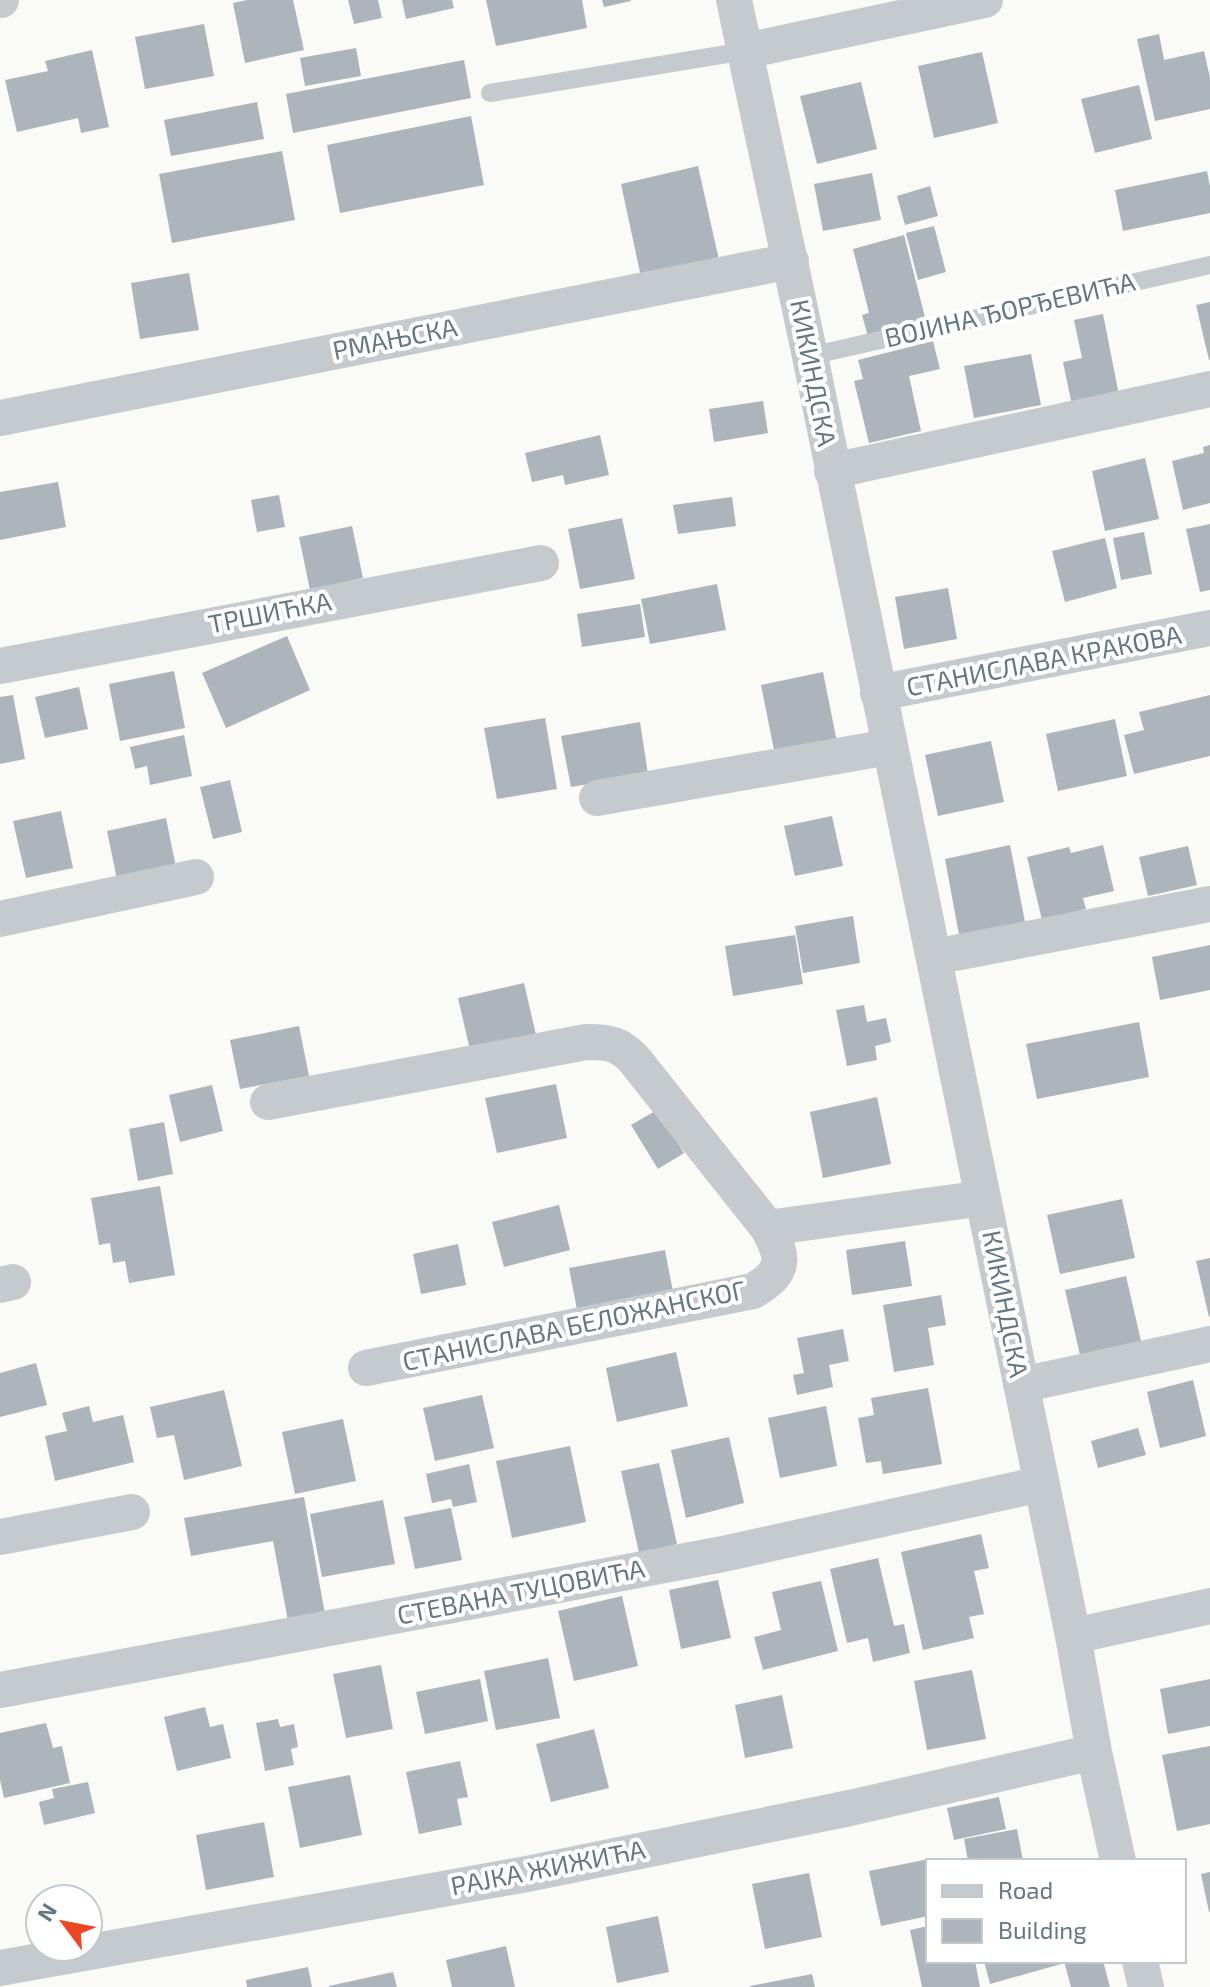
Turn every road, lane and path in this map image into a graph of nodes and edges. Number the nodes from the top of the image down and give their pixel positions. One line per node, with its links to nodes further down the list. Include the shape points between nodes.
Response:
1 (734, 0): 3 (street, КИКИНДСКА)
2 (985, 0): 3 (street)
3 (745, 51): 4 (lane); 5 (street, КИКИНДСКА)
4 (490, 93)
5 (791, 261): 7 (street, КИКИНДСКА); 9 (street, РМАЊСКА)
6 (1210, 265): 7 (lane, ВОЈИНА ЂОРЂЕВИЋА)
7 (810, 356): 10 (street, КИКИНДСКА)
8 (1210, 389): 10 (street)
9 (0, 418)
10 (832, 471): 14 (street, КИКИНДСКА)
11 (541, 563): 13 (street, ТРШИЋКА)
12 (1210, 628): 14 (street, СТАНИСЛАВА КРАКОВА)
13 (0, 666)
14 (878, 693): 15 (street, КИКИНДСКА)
15 (889, 747): 16 (street); 20 (street, КИКИНДСКА)
16 (597, 798)
17 (196, 877): 19 (street)
18 (1210, 904): 20 (street)
19 (0, 919)
20 (934, 957): 22 (street, КИКИНДСКА)
21 (268, 1102): 23 (street, СТАНИСЛАВА БЕЛОЖАНСКОГ, via 586,1042 612,1042 627,1050)
22 (983, 1198): 23 (street); 26 (street, КИКИНДСКА)
23 (768, 1228): 25 (street, СТАНИСЛАВА БЕЛОЖАНСКОГ, via 780,1265 753,1291)
24 (1210, 1344): 26 (street)
25 (366, 1368)
26 (1021, 1385): 27 (street, КИКИНДСКА)
27 (1041, 1484): 31 (street, КИКИНДСКА); 32 (street, СТЕВАНА ТУЦОВИЋА, via 723,1554)
28 (132, 1512): 29 (street)
29 (0, 1537)
30 (1210, 1606): 31 (street)
31 (1073, 1636): 33 (street, КИКИНДСКА)
32 (0, 1690)
33 (1094, 1752): 34 (street, КИКИНДСКА); 36 (street, РАЈКА ЖИЖИЋА, via 527,1874)
34 (1118, 1859)
35 (1140, 1963): 37 (street)
36 (0, 1968)
37 (1146, 1987)

